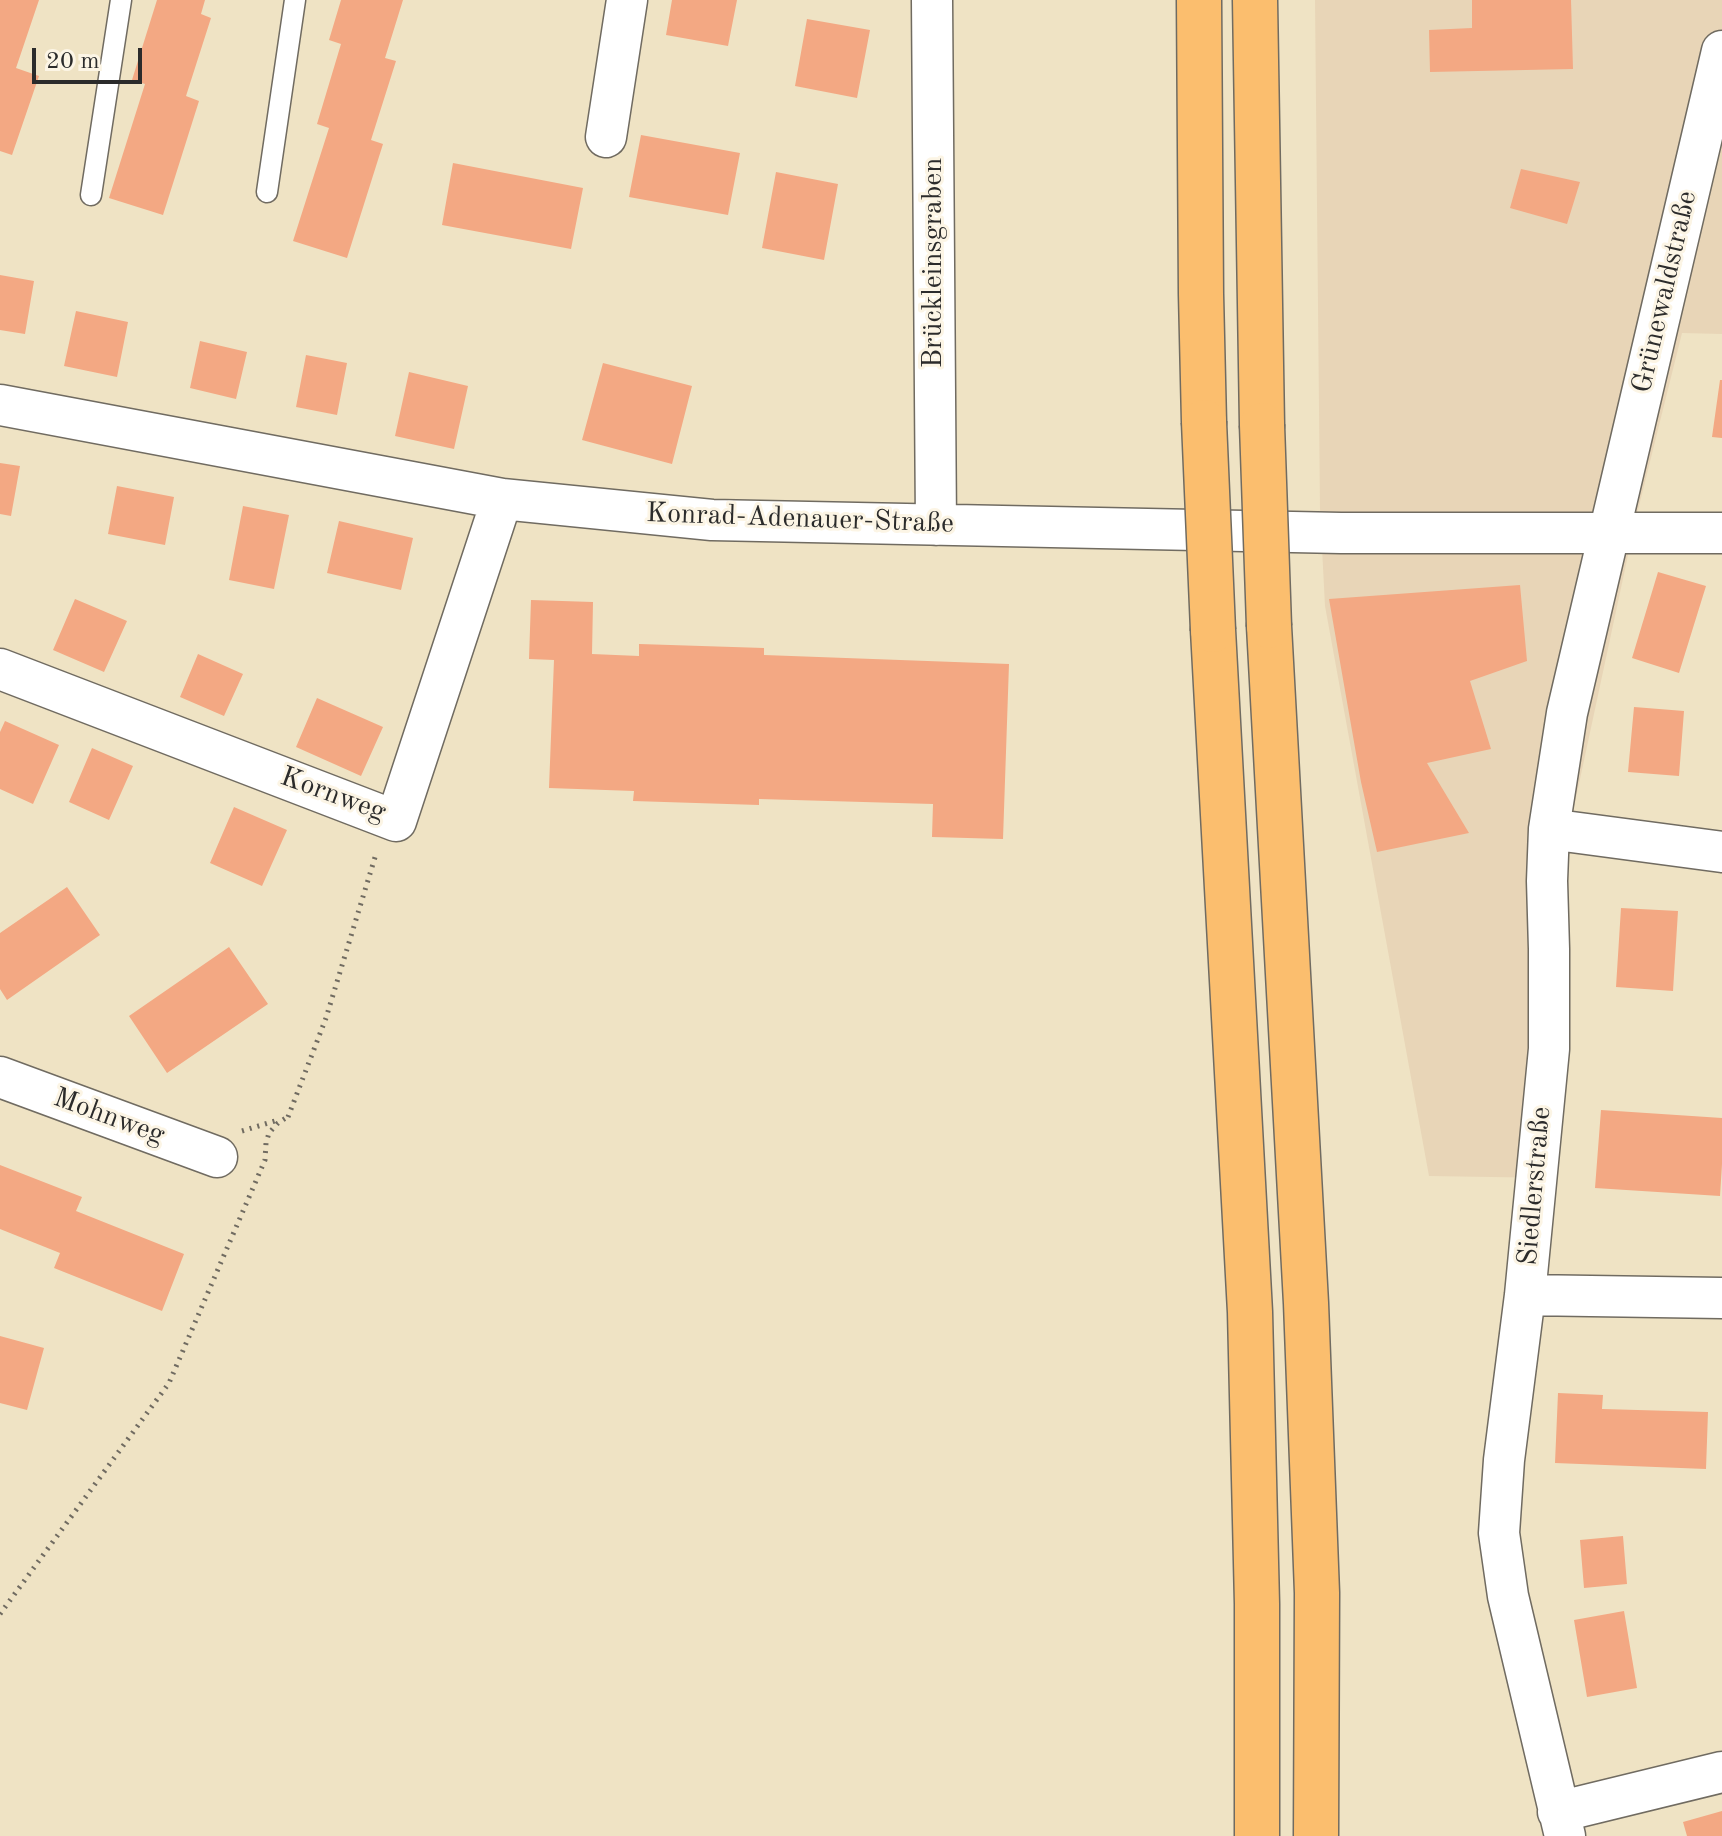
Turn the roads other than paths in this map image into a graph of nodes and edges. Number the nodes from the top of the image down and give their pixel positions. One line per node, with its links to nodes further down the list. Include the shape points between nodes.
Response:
1 (121, 0): 11 (lane)
2 (295, 0): 10 (lane)
3 (627, 0): 9 (street)
4 (932, 0): 14 (street, Brückleinsgraben)
5 (1199, 0): 26 (highway, bridge, via 1204,422 1250,1312)
6 (1255, 0): 27 (highway, bridge, via 1269,626 1317,1593)
7 (1722, 51): 8 (street, Grünewaldstraße)
8 (1714, 120): 16 (street, Grünewaldstraße)
9 (606, 137)
10 (267, 192)
11 (91, 195)
12 (0, 405): 13 (street, Konrad-Adenauer-Straße)
13 (502, 499): 14 (street, Konrad-Adenauer-Straße, via 712,520); 17 (street, Kornweg, via 396,821)
14 (936, 525): 16 (street, Konrad-Adenauer-Straße)
15 (1722, 533): 16 (street, Konrad-Adenauer-Straße)
16 (1608, 534): 18 (street, Siedlerstraße, via 1567,713)
17 (0, 669)
18 (1549, 829): 19 (street); 22 (street, Siedlerstraße, via 1549,1049)
19 (1722, 852)
20 (0, 1077): 21 (street, Mohnweg)
21 (217, 1157)
22 (1525, 1295): 23 (street); 25 (street, Siedlerstraße, via 1499,1533 1508,1596)
23 (1722, 1298)
24 (1722, 1772): 25 (street)
25 (1562, 1824)
26 (1257, 1836)
27 (1316, 1836)

